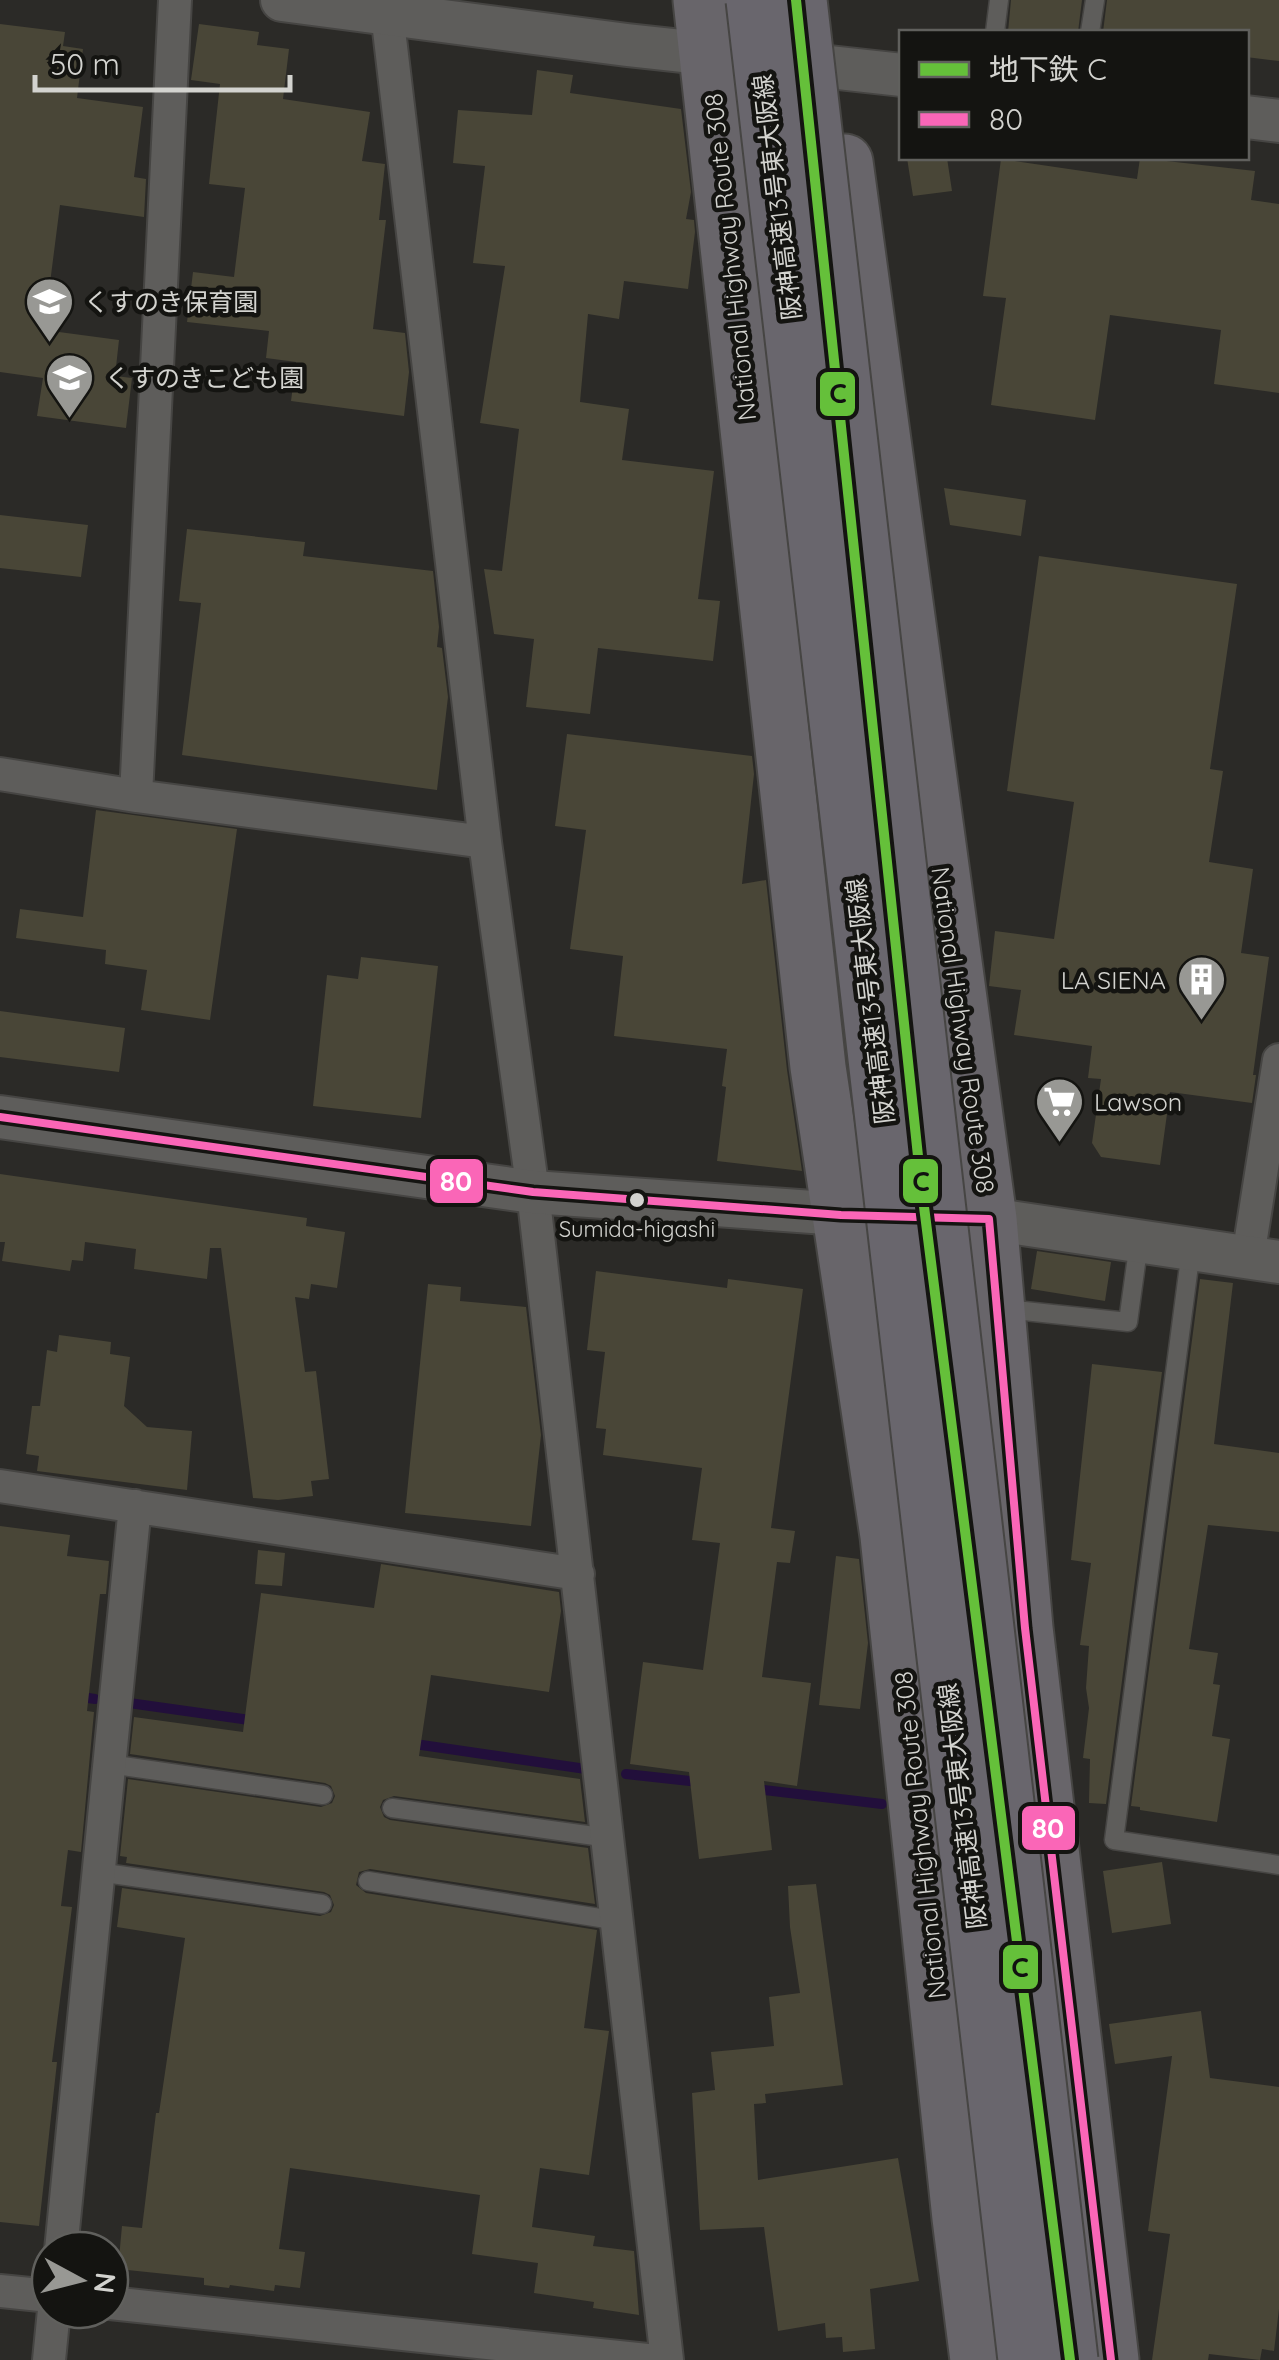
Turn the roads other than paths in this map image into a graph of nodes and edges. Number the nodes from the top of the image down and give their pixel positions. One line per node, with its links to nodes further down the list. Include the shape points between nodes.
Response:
1 (175, 0): 18 (street)
2 (282, 0): 9 (street)
3 (701, 0): 12 (highway, National Highway Route 308)
4 (754, 0): 50 (highway, 阪神高速13号東大阪線, bridge)
5 (799, 0): 51 (highway, 阪神高速13号東大阪線, bridge)
6 (825, 0): 13 (highway, National Highway Route 308)
7 (999, 0): 10 (lane)
8 (1095, 0): 11 (lane)
9 (388, 13): 12 (street); 19 (street)
10 (995, 30)
11 (1090, 30)
12 (708, 54): 13 (street); 23 (highway, National Highway Route 308, via 818,1067)
13 (833, 67): 14 (street); 24 (highway, National Highway Route 308)
14 (899, 75)
15 (1249, 117): 16 (street)
16 (1279, 121)
17 (0, 774): 18 (street)
18 (136, 796): 19 (street)
19 (485, 842): 22 (street)
20 (1279, 1060): 27 (street)
21 (0, 1117): 22 (street)
22 (533, 1192): 23 (street); 31 (street)
23 (841, 1215): 24 (street); 49 (highway, National Highway Route 308, via 888,1536)
24 (989, 1219): 25 (street); 28 (highway, National Highway Route 308)
25 (1139, 1242): 26 (street); 28 (lane, via 1128,1322)
26 (1191, 1250): 27 (street); 36 (lane, via 1114,1840)
27 (1264, 1259)
28 (996, 1308): 52 (highway, National Highway Route 308, via 1025,1628)
29 (0, 1486): 30 (street)
30 (135, 1506): 31 (street); 32 (street)
31 (578, 1574): 35 (street)
32 (109, 1764): 33 (lane); 37 (street)
33 (323, 1795)
34 (392, 1808): 35 (lane)
35 (609, 1838): 40 (street)
36 (1279, 1866)
37 (98, 1872): 39 (lane); 41 (street)
38 (368, 1881): 40 (lane)
39 (322, 1904)
40 (619, 1921): 48 (street)
41 (62, 2230)
42 (0, 2290): 43 (street)
43 (30, 2294)
44 (130, 2305): 47 (street)
45 (52, 2330): 46 (street)
46 (49, 2360)
47 (647, 2360)
48 (667, 2360)
49 (978, 2360)
50 (1026, 2360)
51 (1070, 2360)
52 (1111, 2360)

